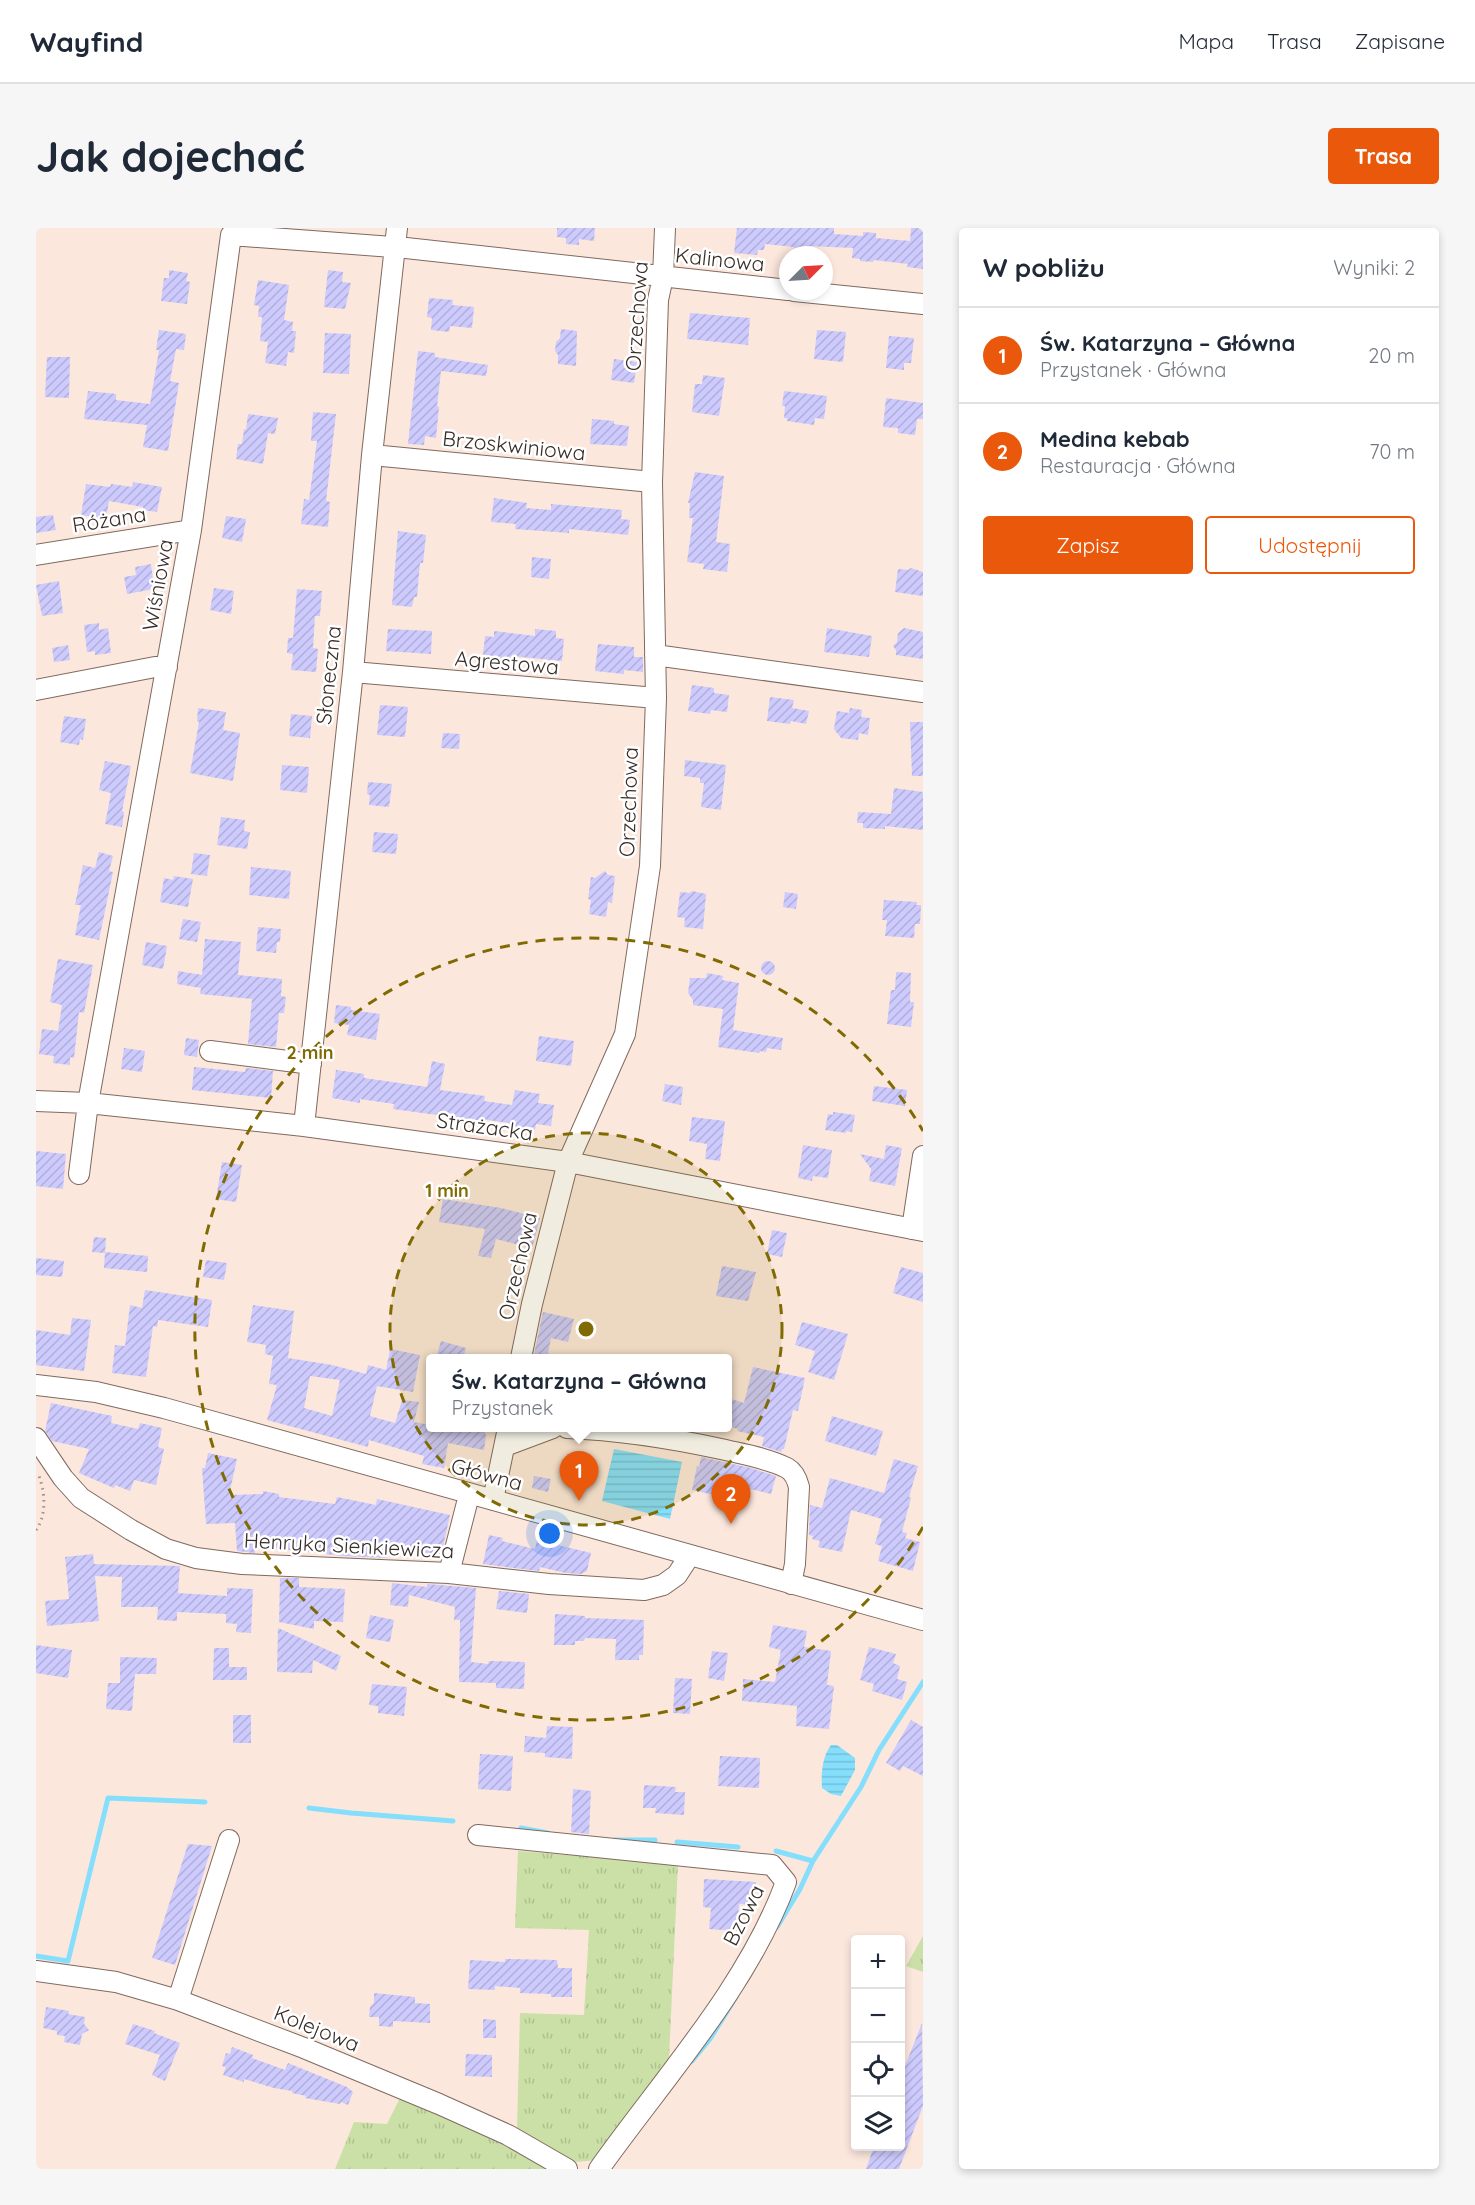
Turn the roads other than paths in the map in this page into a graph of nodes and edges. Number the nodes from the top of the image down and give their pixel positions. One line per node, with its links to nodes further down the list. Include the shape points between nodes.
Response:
1 (665, 228): 3 (street, Orzechowa)
2 (397, 238): 3 (street, Kalinowa); 7 (street, Słoneczna); 9 (street, Wiśniowa, via 231,235)
3 (663, 277): 4 (street, Kalinowa); 8 (street, Orzechowa, via 658,300)
4 (779, 289)
5 (833, 295): 6 (street)
6 (923, 304)
7 (372, 455): 8 (street, Brzoskwiniowa); 13 (street, Słoneczna)
8 (652, 482): 11 (street, Orzechowa)
9 (191, 530): 10 (street, Różana); 12 (street, Wiśniowa)
10 (36, 555)
11 (655, 655): 15 (street); 16 (street, Orzechowa)
12 (167, 667): 14 (street); 20 (street, Wiśniowa)
13 (354, 672): 16 (street, Agrestowa); 18 (street, Słoneczna)
14 (36, 690)
15 (923, 692)
16 (656, 698): 23 (street, Orzechowa, via 650,866 625,1034)
17 (210, 1051): 18 (street)
18 (311, 1064): 21 (street, Słoneczna)
19 (36, 1101): 20 (street, Strażacka)
20 (88, 1103): 21 (street, Strażacka); 24 (street, Wiśniowa)
21 (304, 1126): 23 (street, Strażacka)
22 (923, 1156): 25 (street)
23 (568, 1162): 25 (street, Strażacka); 26 (street, Orzechowa)
24 (79, 1174)
25 (917, 1230)
26 (522, 1354)
27 (36, 1385): 32 (street, Główna, via 96,1392 164,1408)
28 (532, 1432): 30 (street)
29 (623, 1432): 36 (street, via 743,1454 789,1469 799,1487)
30 (506, 1437): 33 (street)
31 (36, 1438): 35 (street, Henryka Sienkiewicza, via 81,1498 166,1549 196,1558 242,1564)
32 (469, 1495): 33 (street, Główna); 35 (street)
33 (493, 1500): 34 (street, Główna)
34 (690, 1555): 35 (street, Henryka Sienkiewicza, via 677,1575 663,1585 644,1590); 36 (street, Główna)
35 (449, 1573)
36 (791, 1584): 37 (street, Główna)
37 (923, 1620)
38 (478, 1835): 43 (street, Bzowa, via 772,1865 786,1882 774,1916 723,2000)
39 (229, 1840): 41 (street)
40 (36, 1971): 41 (street, Kolejowa, via 116,1982)
41 (178, 2000): 42 (street, Kolejowa, via 508,2134)
42 (567, 2169)
43 (599, 2169)

